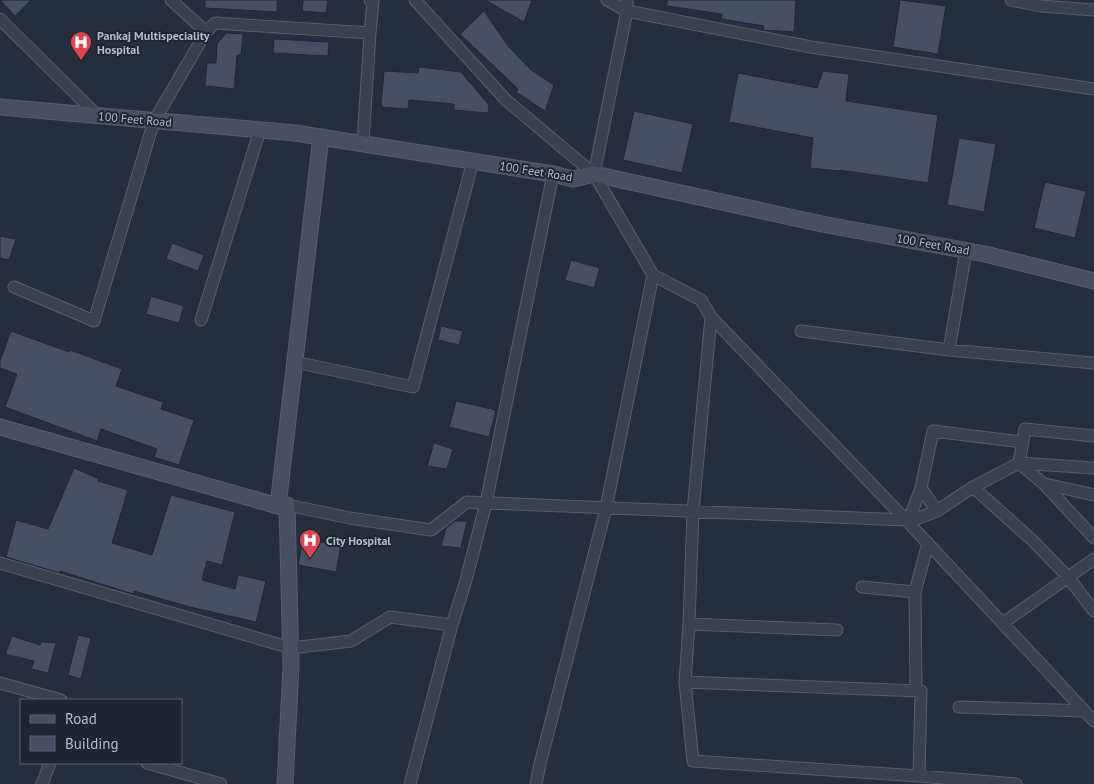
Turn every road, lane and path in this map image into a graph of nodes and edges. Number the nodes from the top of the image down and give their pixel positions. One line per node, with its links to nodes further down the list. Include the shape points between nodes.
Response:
1 (171, 0): 10 (street)
2 (370, 0): 11 (street, via 374,1)
3 (415, 0): 21 (street, via 507,101)
4 (607, 0): 7 (street)
5 (1010, 0): 6 (street)
6 (1041, 3): 8 (street)
7 (627, 6): 12 (street, via 811,48); 21 (street)
8 (1094, 10)
9 (0, 19): 14 (street)
10 (206, 32): 11 (street, via 215,24); 15 (street)
11 (370, 33): 18 (street)
12 (1094, 90)
13 (0, 107): 14 (main road, 100 Feet Road)
14 (98, 116): 15 (main road, 100 Feet Road)
15 (154, 120): 16 (main road, 100 Feet Road); 25 (street, via 94,321)
16 (260, 130): 17 (main road, 100 Feet Road); 27 (street)
17 (321, 137): 18 (main road, 100 Feet Road); 30 (main road)
18 (363, 143): 19 (main road, 100 Feet Road)
19 (473, 161): 20 (main road, 100 Feet Road); 30 (street, via 412,387)
20 (553, 174): 21 (main road, 100 Feet Road, via 573,180); 41 (street)
21 (594, 174): 22 (main road, 100 Feet Road, via 822,224); 23 (street)
22 (966, 250): 24 (main road, 100 Feet Road); 29 (street)
23 (653, 275): 26 (street, via 701,300); 43 (street)
24 (1094, 281)
25 (14, 287)
26 (711, 317): 44 (street); 46 (street)
27 (200, 320)
28 (801, 331): 29 (street)
29 (949, 350): 31 (street)
30 (295, 362): 42 (main road)
31 (1094, 363)
32 (0, 427): 42 (main road)
33 (1094, 436): 34 (street, via 1025,429)
34 (1022, 442): 35 (street); 39 (street, via 933,431)
35 (1019, 463): 36 (street); 37 (street); 38 (street)
36 (1094, 468)
37 (1044, 484): 40 (street); 47 (street)
38 (973, 487): 45 (street); 51 (street)
39 (921, 488): 45 (street); 46 (street)
40 (1094, 496)
41 (486, 503): 42 (street, via 467,502 431,530); 43 (street); 57 (street)
42 (282, 506): 59 (main road)
43 (606, 508): 44 (street); 75 (street)
44 (693, 511): 46 (street); 56 (street)
45 (937, 511): 46 (street)
46 (907, 521): 48 (street)
47 (1094, 538)
48 (928, 543): 53 (street); 55 (street)
49 (1094, 559): 51 (street)
50 (0, 563): 59 (street)
51 (1068, 577): 54 (street); 55 (street)
52 (862, 587): 53 (street)
53 (915, 592): 62 (street)
54 (1094, 611)
55 (1003, 623): 65 (street)
56 (690, 624): 58 (street); 60 (street)
57 (452, 625): 59 (street, via 390,617 351,641); 74 (street)
58 (837, 630)
59 (291, 648): 73 (main road)
60 (685, 682): 62 (street); 70 (street, via 693,761)
61 (0, 683): 63 (street)
62 (916, 690): 69 (street, via 921,691)
63 (57, 699)
64 (959, 707): 65 (street)
65 (1085, 712): 66 (street)
66 (1094, 721)
67 (50, 764): 71 (street)
68 (151, 764): 72 (street)
69 (919, 776): 70 (street); 76 (street)
70 (876, 779)
71 (42, 784)
72 (221, 784)
73 (285, 784)
74 (410, 784)
75 (536, 784)
76 (1016, 784)

